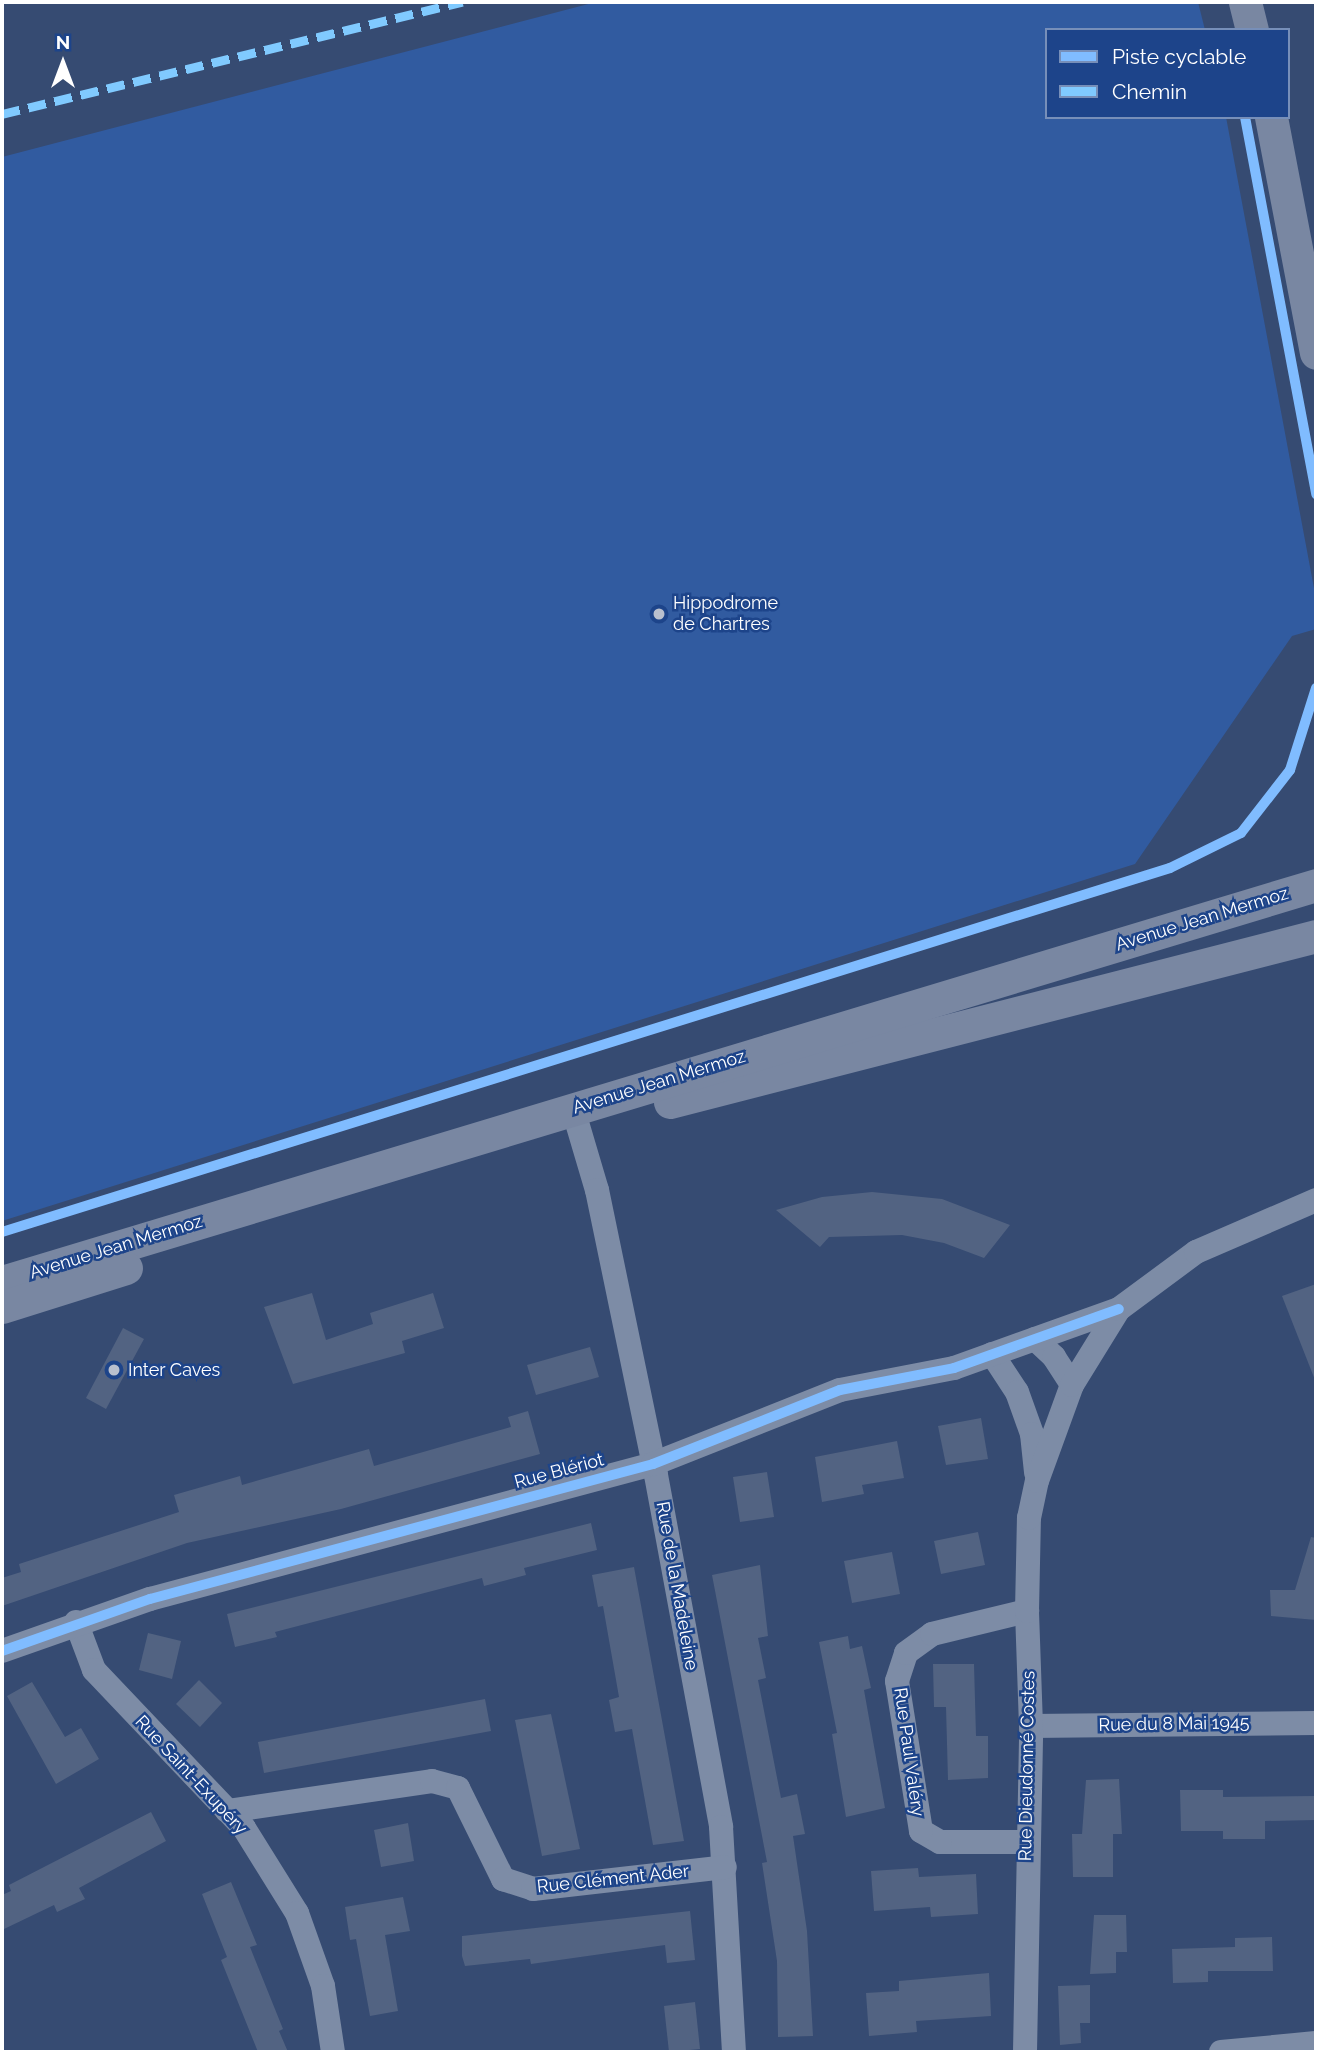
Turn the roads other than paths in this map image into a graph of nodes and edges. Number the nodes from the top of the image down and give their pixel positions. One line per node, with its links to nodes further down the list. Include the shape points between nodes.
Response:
1 (1245, 2): 2 (main road)
2 (1252, 28)
3 (1271, 119): 4 (main road)
4 (1316, 353)
5 (1316, 884): 9 (main road, Avenue Jean Mermoz)
6 (1316, 936): 7 (main road, Avenue Jean Mermoz)
7 (578, 1126): 10 (main road, Avenue Jean Mermoz); 15 (street, Rue de la Madeleine, via 597,1190)
8 (1316, 1200): 11 (street, Rue Dieudonné Costes, via 1196,1252)
9 (2, 1282)
10 (2, 1307)
11 (1119, 1309): 12 (street, Rue Blériot); 14 (street, Rue Dieudonné Costes)
12 (1035, 1339): 13 (street, Rue Blériot); 14 (street, via 1054,1357)
13 (992, 1354): 15 (street, Rue Blériot, via 954,1368 840,1390); 16 (street, Rue Dieudonné Costes, via 1017,1392 1032,1434)
14 (1072, 1385): 16 (street, Rue Dieudonné Costes)
15 (653, 1464): 18 (street, Rue Blériot); 24 (street, Rue de la Madeleine)
16 (1037, 1481): 17 (street, Rue Dieudonné Costes, via 1029,1518)
17 (1027, 1611): 21 (street, Rue Dieudonné Costes); 23 (street, Rue Paul Valéry, via 932,1634 906,1653 897,1681 921,1831 940,1842)
18 (76, 1622): 19 (street, Rue Blériot); 22 (street, Rue Saint-Exupéry, via 94,1670)
19 (2, 1651)
20 (1316, 1723): 21 (street, Rue du 8 Mai 1945)
21 (1031, 1726): 23 (street, Rue Dieudonné Costes)
22 (227, 1811): 24 (street, Rue Clément Ader, via 432,1781 458,1788 503,1879 533,1889); 26 (street, Rue Saint-Exupéry, via 244,1828 297,1913 323,1986)
23 (1026, 1842): 28 (street, Rue Dieudonné Costes)
24 (724, 1867): 27 (street, Rue de la Madeleine)
25 (1316, 2043): 29 (street)
26 (333, 2052)
27 (734, 2052)
28 (1025, 2052)
29 (1221, 2052)

